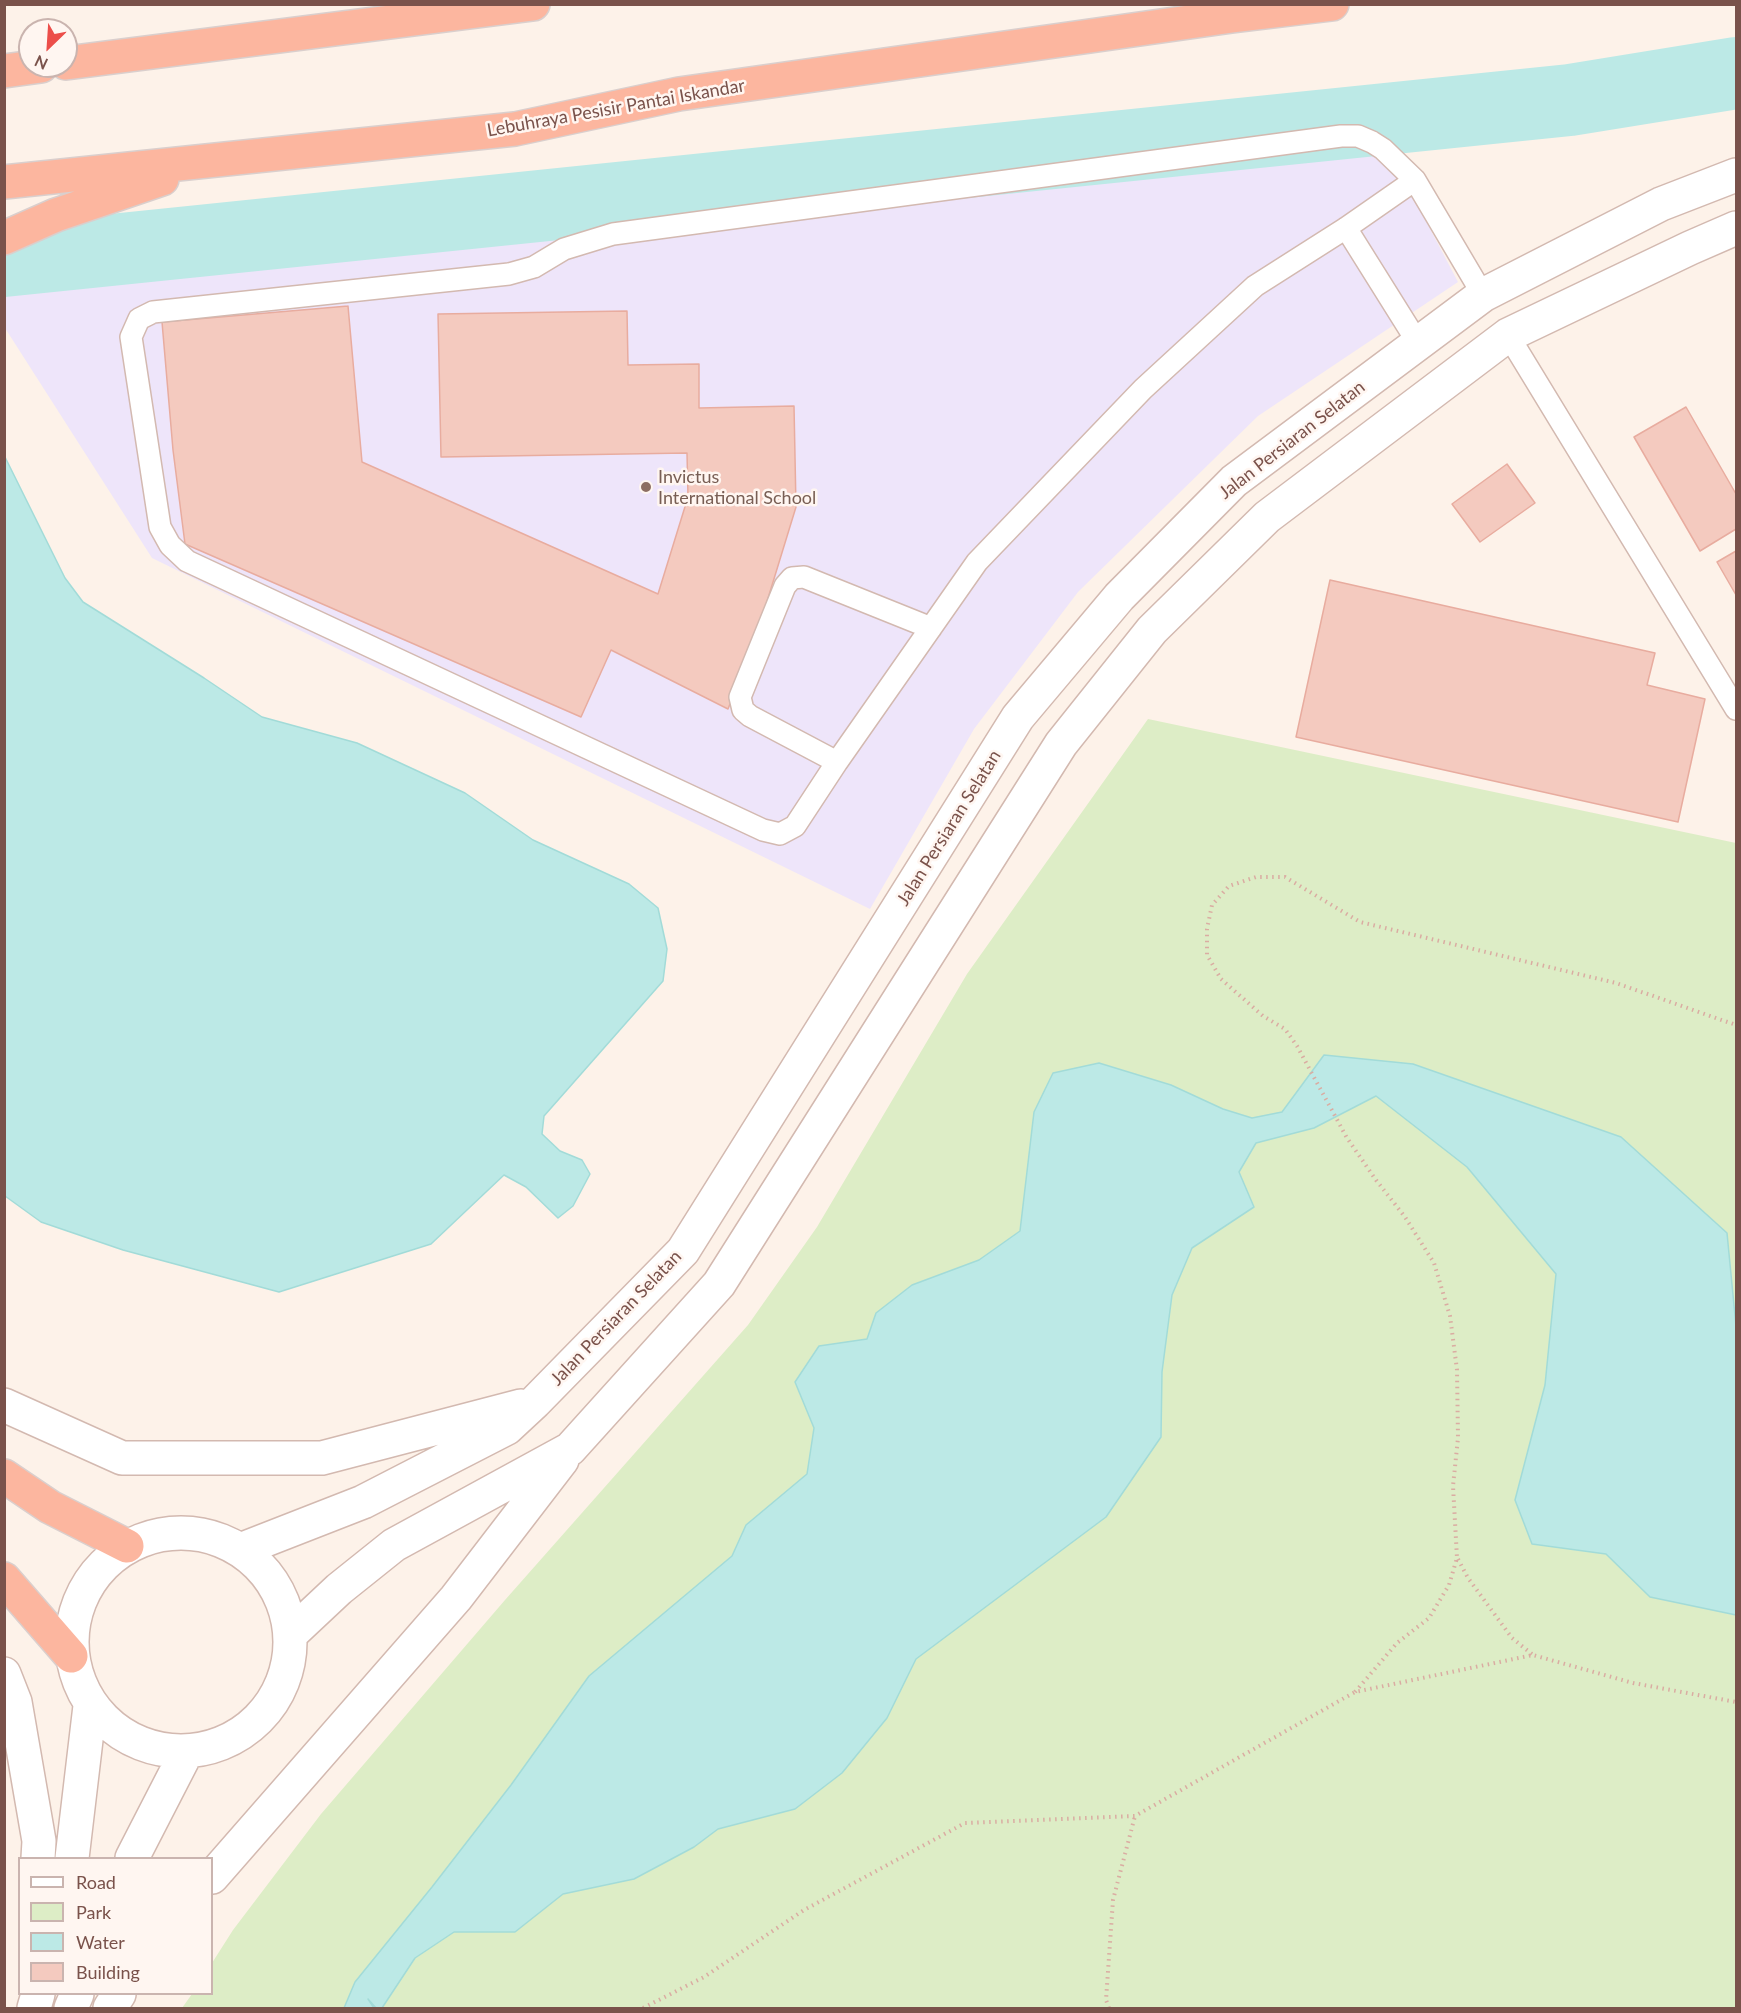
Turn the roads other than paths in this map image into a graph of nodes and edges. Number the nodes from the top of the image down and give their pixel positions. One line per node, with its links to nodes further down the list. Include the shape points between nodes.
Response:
1 (533, 4): 3 (highway)
2 (1332, 4): 4 (highway, Lebuhraya Pesisir Pantai Iskandar, via 679,94 515,129)
3 (78, 61)
4 (215, 161): 7 (highway, Lebuhraya Pesisir Pantai Iskandar); 10 (highway, via 56,215)
5 (1737, 175): 11 (street, Jalan Persiaran Selatan, via 1661,204)
6 (1415, 180): 8 (lane); 11 (lane); 16 (lane, via 1372,142 1358,136 1341,136 613,234 564,249 534,267 509,274 153,312 140,319 131,337 160,527 187,561 763,830 780,834 795,826)
7 (4, 182)
8 (1346, 228): 13 (lane); 14 (lane, via 1255,286 1143,389 977,562)
9 (1737, 228): 12 (street)
10 (4, 238)
11 (1483, 295): 13 (street, Jalan Persiaran Selatan)
12 (1508, 335): 15 (lane); 19 (street, via 1267,517 1152,630 1061,744 719,1284)
13 (1418, 343): 17 (street, Jalan Persiaran Selatan, via 1234,481 1119,597 1018,717 683,1251)
14 (931, 628): 16 (lane); 16 (lane, via 804,577 792,578 785,586 740,697 742,710)
15 (1737, 709)
16 (837, 762)
17 (536, 1402): 18 (street, via 322,1458 122,1458); 22 (street, Jalan Persiaran Selatan, via 507,1428 363,1502)
18 (4, 1405)
19 (570, 1449): 24 (street, via 394,1545 339,1588); 32 (street, via 456,1598)
20 (4, 1476): 21 (highway, via 50,1507)
21 (127, 1546): 22 (street, via 164,1533 204,1535); 25 (street, via 94,1574 74,1612)
22 (240, 1550): 24 (street, via 277,1588)
23 (4, 1579): 25 (highway)
24 (291, 1634): 28 (street, via 285,1681 263,1718 229,1743)
25 (71, 1656): 27 (street)
26 (4, 1674): 29 (street, via 15,1702 39,1841)
27 (90, 1706): 28 (street, via 133,1742); 30 (street)
28 (186, 1753): 31 (street)
29 (38, 1857)
30 (72, 1857)
31 (133, 1857)
32 (213, 1876)
33 (118, 1995): 34 (street)
34 (110, 2008)

